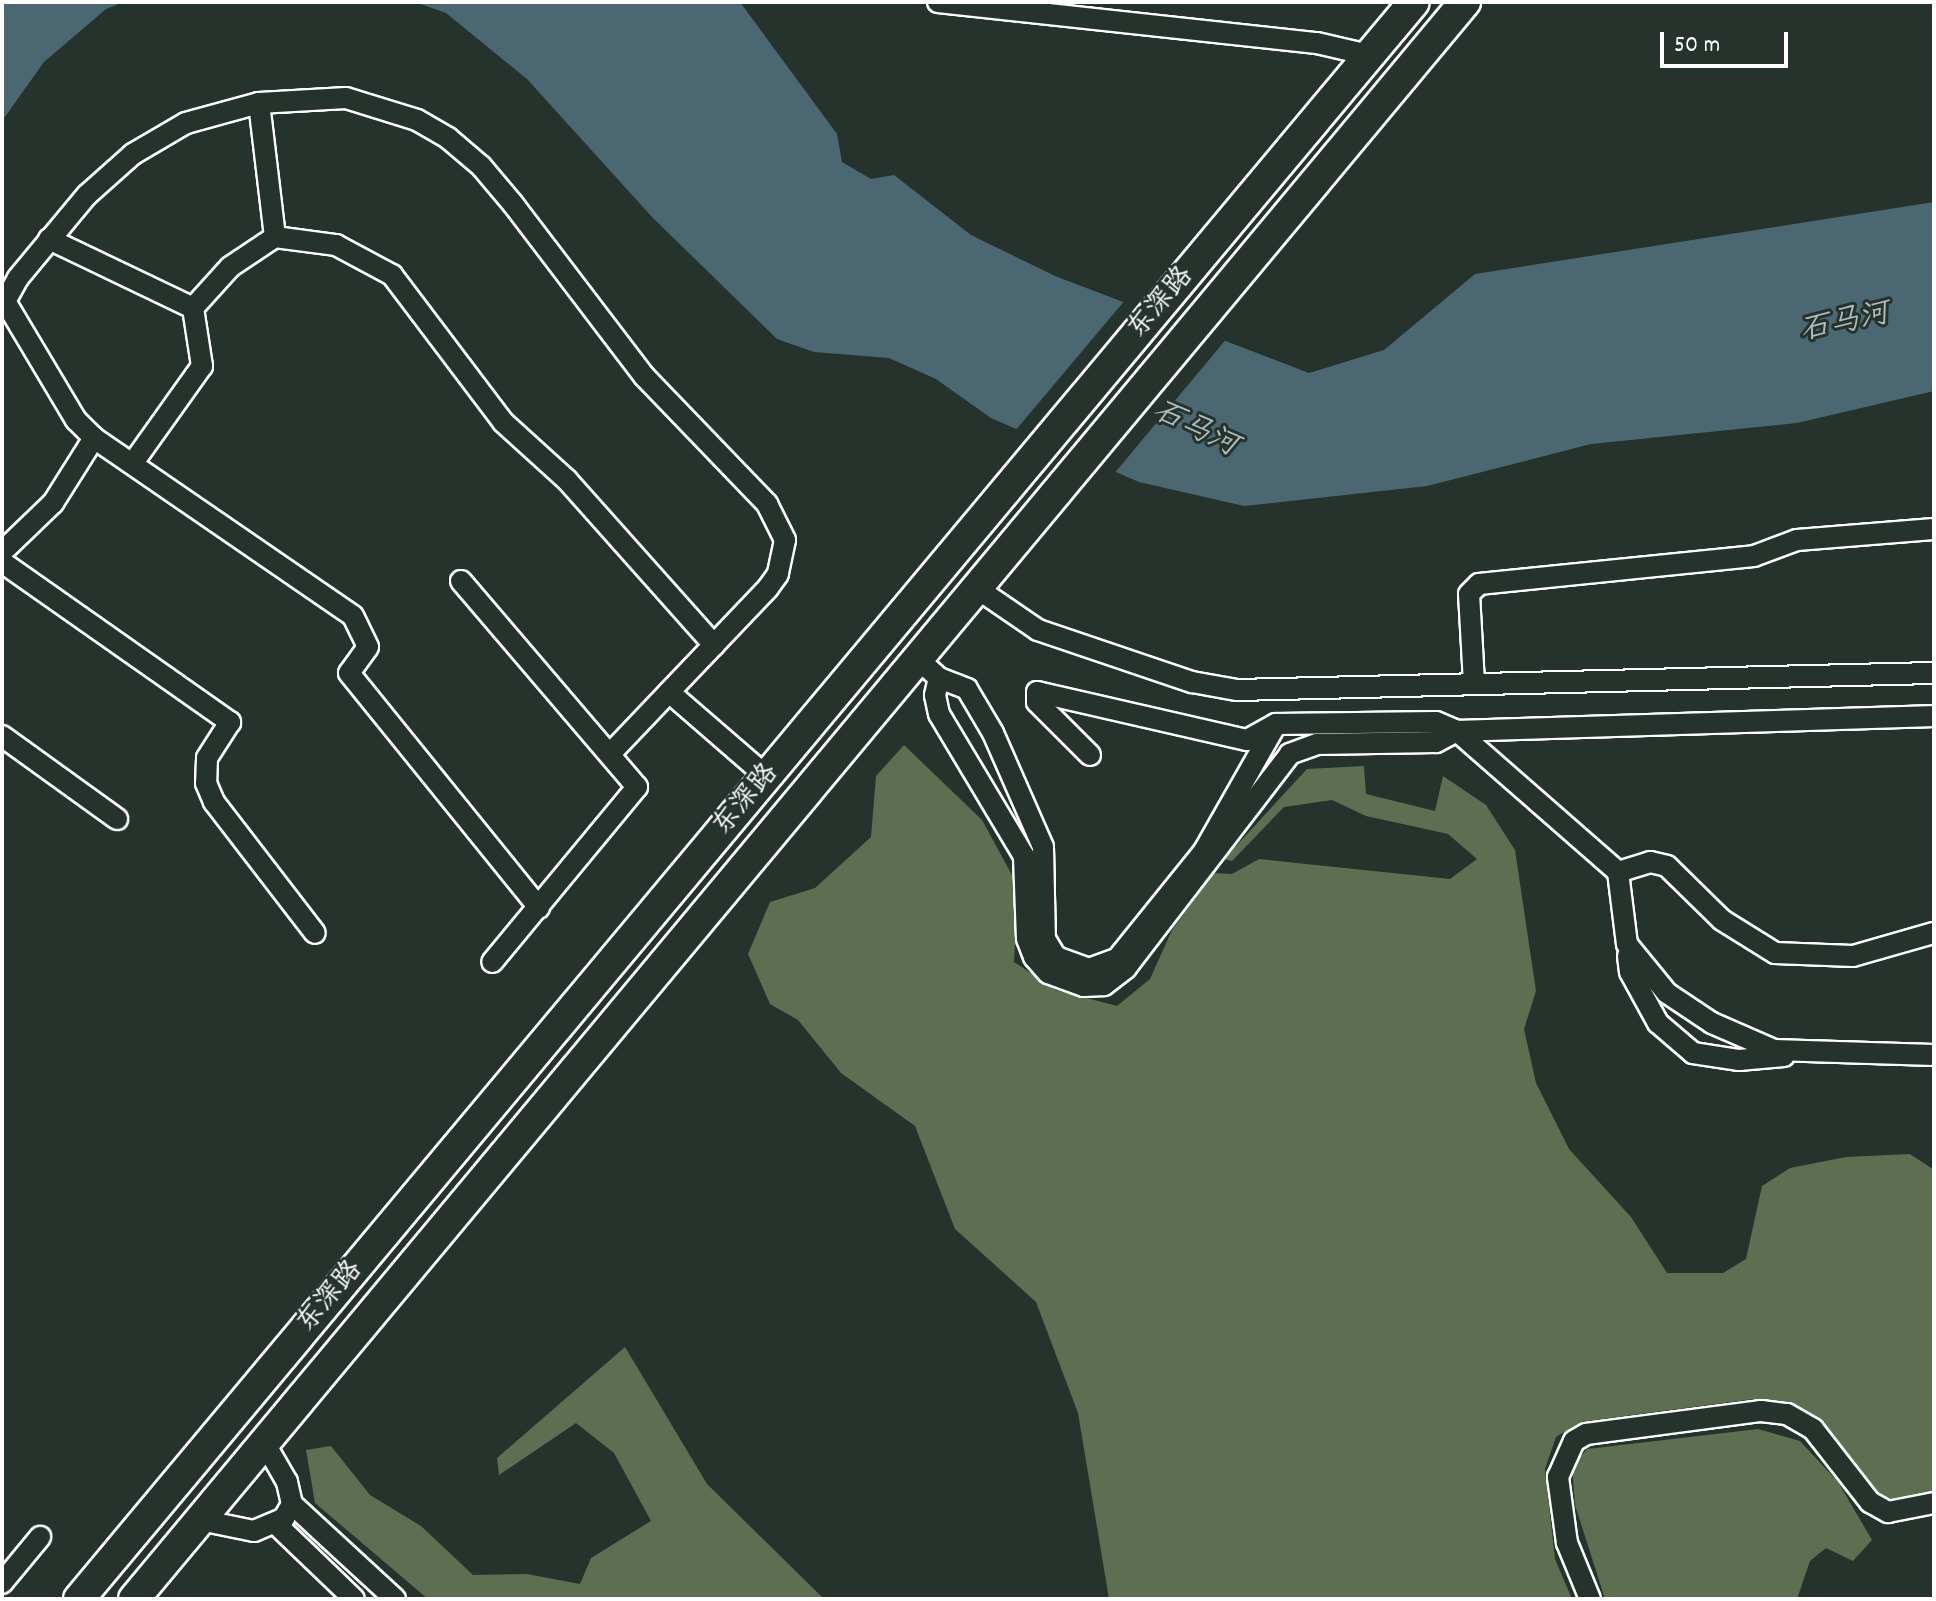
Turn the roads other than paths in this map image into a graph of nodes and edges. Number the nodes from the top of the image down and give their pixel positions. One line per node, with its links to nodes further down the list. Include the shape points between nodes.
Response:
1 (938, 2): 4 (street, via 1317,43)
2 (1414, 2): 4 (highway, 东深路)
3 (1465, 2): 16 (highway, 东深路)
4 (1369, 55): 28 (highway, 东深路)
5 (259, 103): 6 (street); 7 (street, via 223,110 159,136 108,174); 17 (street, via 346,98 406,116 448,138 513,204 644,376 767,504 785,540 778,574)
6 (275, 237): 9 (street, via 230,267); 17 (street, via 336,245 392,275 503,422 567,480)
7 (49, 239): 8 (street); 9 (street)
8 (4, 304): 10 (street, via 76,420)
9 (193, 308): 11 (street, via 202,366)
10 (94, 438): 11 (street); 13 (street, via 53,503)
11 (132, 464): 31 (street, via 353,616 368,647 349,673)
12 (1934, 529): 20 (street, via 1797,540 1754,556 1479,584 1469,594)
13 (2, 552)
14 (2, 562): 32 (street, via 230,722 207,758 206,783 214,802)
15 (461, 581): 26 (street)
16 (978, 589): 18 (highway, 东深路); 20 (street, via 1038,630 1212,687)
17 (714, 645): 21 (street)
18 (929, 669): 23 (street, via 967,689 993,733 1043,847 1045,939 1056,957 1089,969 1117,959 1204,851); 24 (street, via 939,714 1024,856 1027,939 1034,957 1048,973 1084,986 1104,985 1126,968 1290,754 1317,744 1436,742); 38 (highway, 东深路)
19 (1934, 673): 20 (street)
20 (1474, 683)
21 (669, 692): 26 (street); 28 (street)
22 (1934, 716): 24 (street)
23 (1276, 724): 24 (street, via 1436,722); 27 (street, via 1247,740 1037,692 1037,702)
24 (1457, 731): 30 (street)
25 (2, 736): 29 (street)
26 (611, 753): 31 (street, via 636,782 635,792)
27 (1090, 755)
28 (767, 777): 45 (highway, 东深路)
29 (117, 819)
30 (1618, 872): 33 (street, via 1650,862 1667,866 1722,920 1775,953 1853,956); 34 (street)
31 (539, 908): 35 (street)
32 (315, 933)
33 (1934, 933)
34 (1627, 944): 36 (street, via 1667,993 1712,1023 1774,1050); 36 (street, via 1630,972 1652,1013 1693,1053 1739,1060)
35 (492, 962)
36 (1805, 1054): 37 (street)
37 (1934, 1055)
38 (264, 1442): 40 (street, via 287,1482); 41 (highway, 东深路)
39 (1934, 1503): 49 (street, via 1888,1512 1870,1502 1813,1429 1787,1414 1761,1411 1586,1434 1574,1441 1558,1477 1567,1543)
40 (292, 1504): 42 (street); 48 (street)
41 (200, 1520): 42 (street, via 254,1531); 46 (highway, 东深路)
42 (276, 1524): 47 (street)
43 (40, 1537): 44 (street)
44 (2, 1583)
45 (79, 1599)
46 (134, 1599)
47 (354, 1599)
48 (395, 1599)
49 (1590, 1599)

